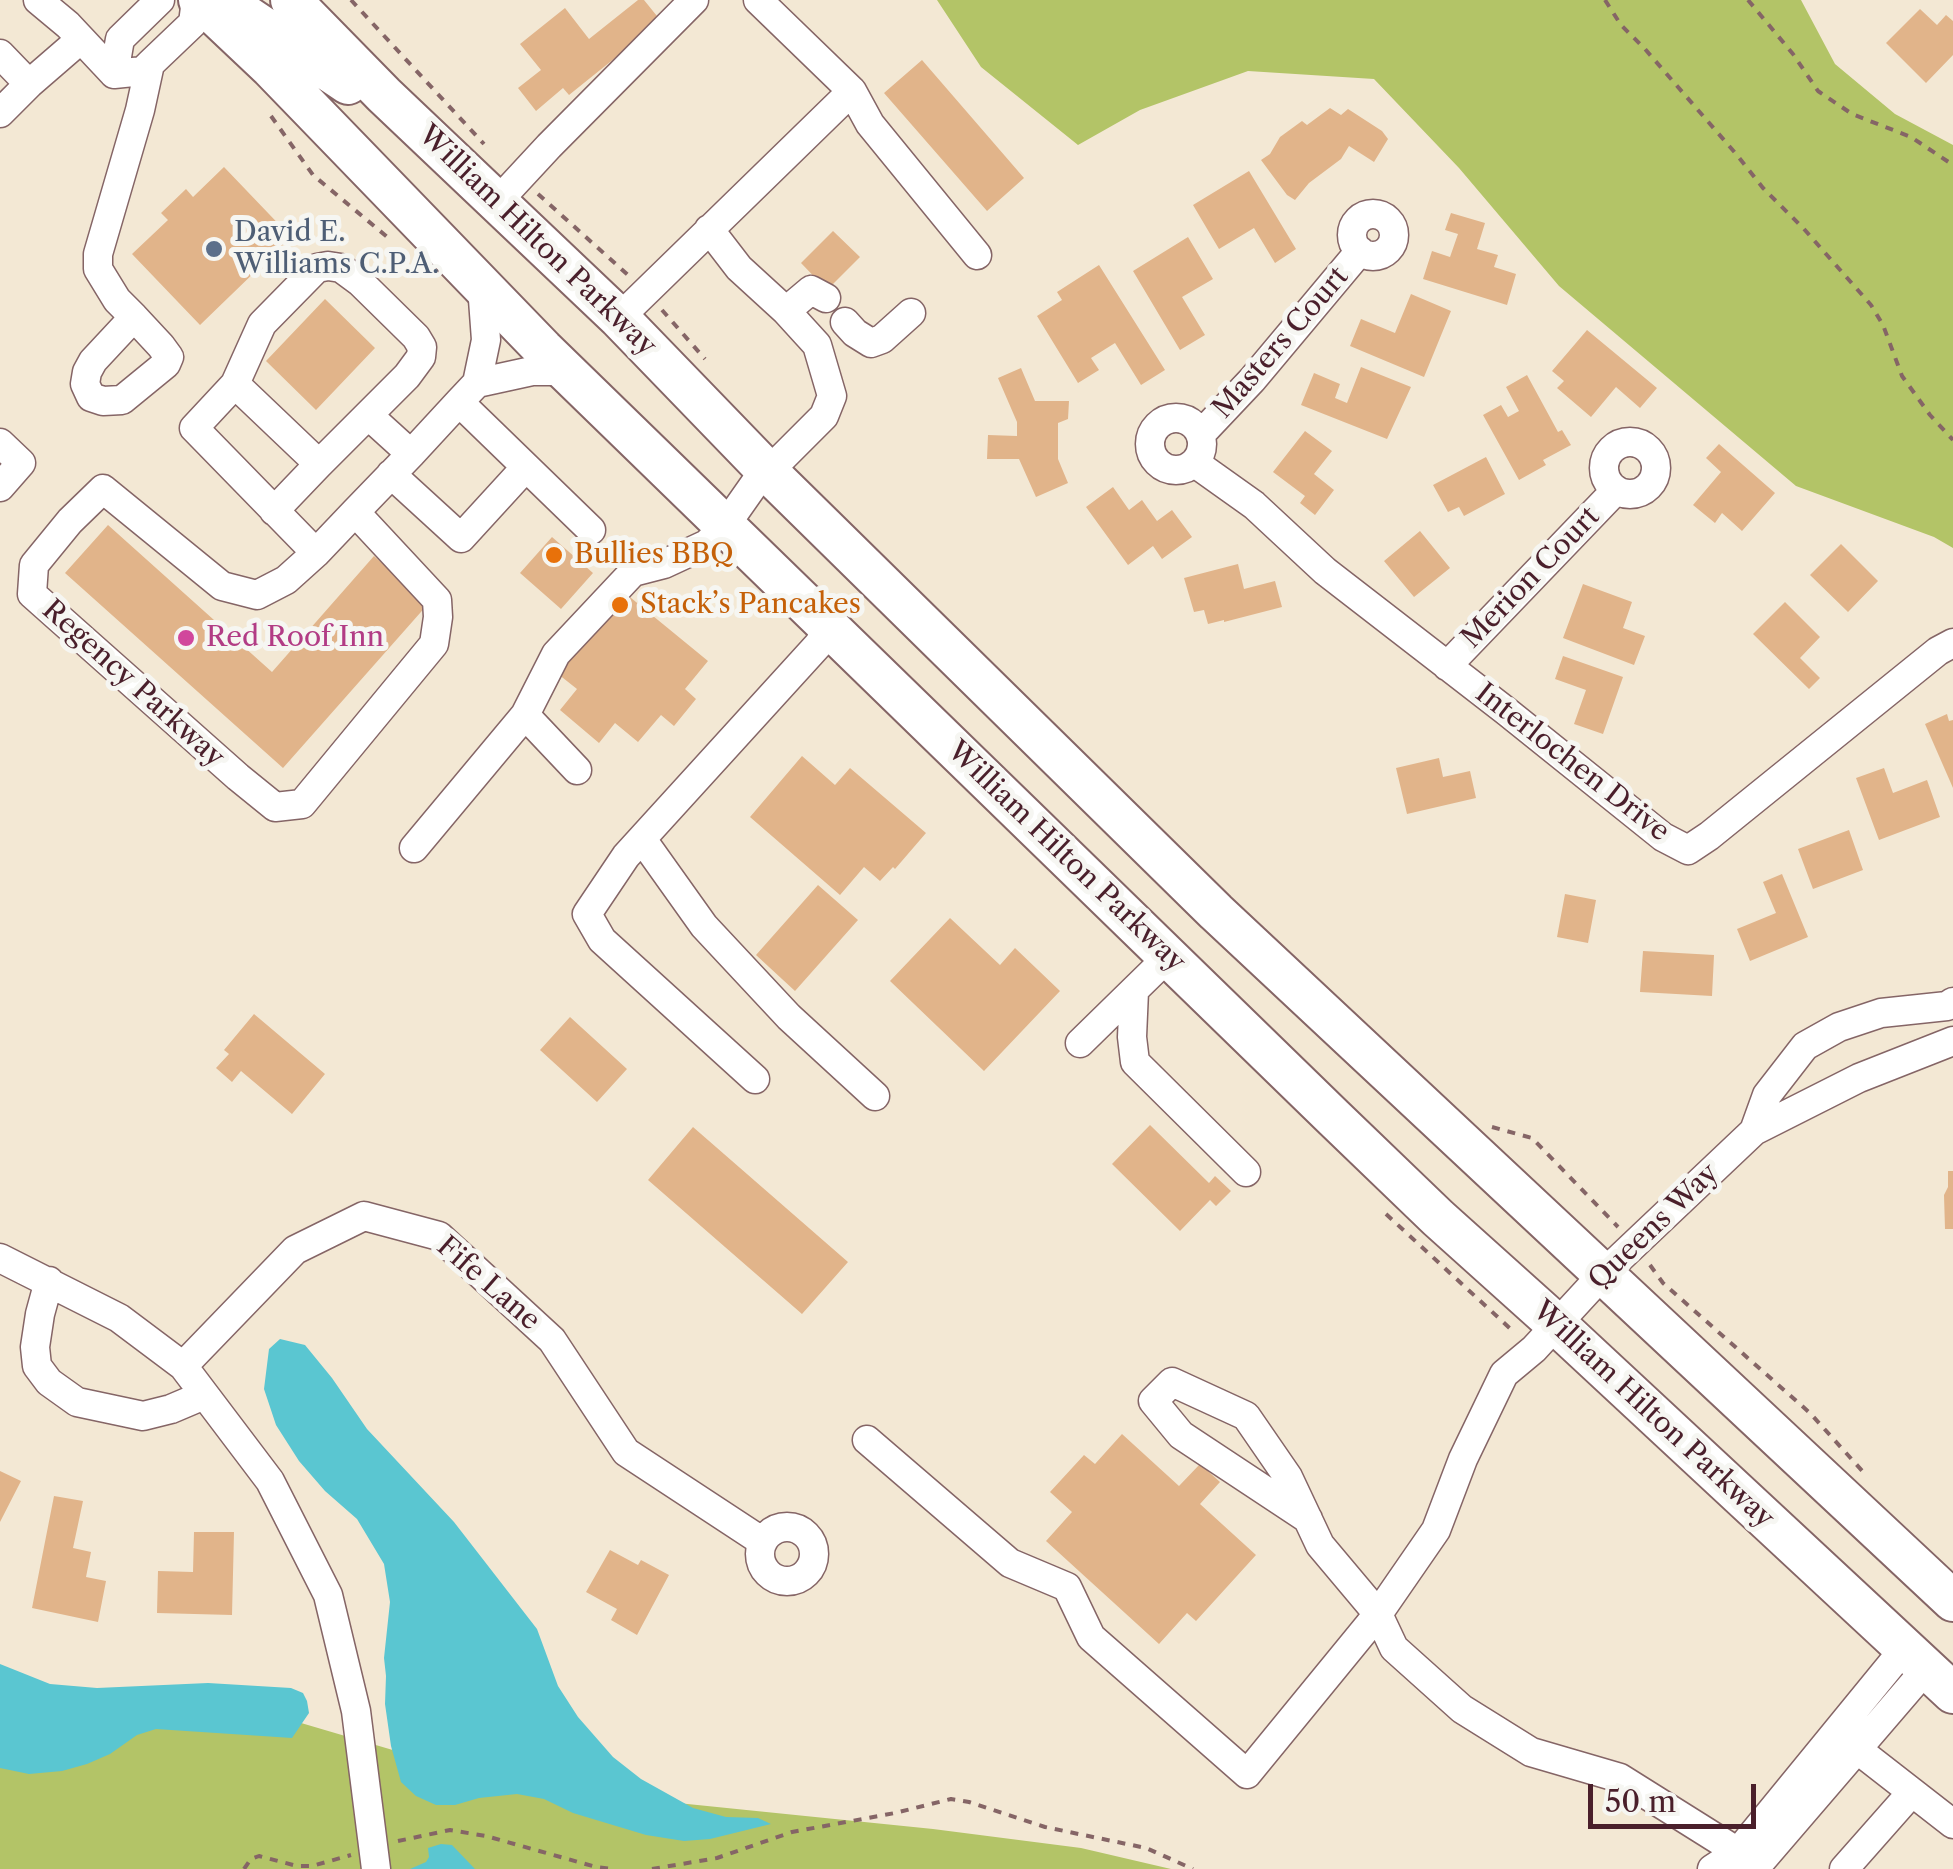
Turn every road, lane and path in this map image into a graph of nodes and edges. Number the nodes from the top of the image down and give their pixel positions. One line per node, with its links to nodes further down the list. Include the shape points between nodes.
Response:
1 (38, 0): 10 (street)
2 (160, 0): 13 (street, via 120,39)
3 (198, 0): 12 (street, via 193,22); 23 (highway, William Hilton Parkway)
4 (208, 0): 17 (highway, via 233,6)
5 (290, 0): 17 (highway, William Hilton Parkway)
6 (694, 0): 19 (street)
7 (758, 0): 15 (street)
8 (1605, 0): 35 (path, via 1762,188 1871,305 1902,376)
9 (1748, 0): 18 (path, via 1818,90)
10 (81, 39): 13 (street); 14 (street)
11 (0, 54): 14 (street)
12 (150, 64): 13 (street); 27 (street, via 98,254 104,282)
13 (114, 74)
14 (29, 84): 16 (street)
15 (852, 91): 20 (street); 22 (street, via 870,124)
16 (3, 104)
17 (439, 145): 19 (highway, William Hilton Parkway)
18 (1953, 165)
19 (498, 201): 28 (highway, William Hilton Parkway)
20 (709, 228): 25 (street, via 739,268); 28 (street)
21 (1360, 251): 34 (street, Masters Court)
22 (977, 255)
23 (482, 286): 30 (highway, William Hilton Parkway); 32 (street, via 486,340)
24 (826, 298): 25 (street, via 812,290)
25 (786, 311): 29 (street)
26 (912, 312): 29 (street, via 872,343 845,322 842,343)
27 (134, 317)
28 (619, 318): 41 (highway, William Hilton Parkway)
29 (817, 346): 41 (street, via 832,396 824,416)
30 (565, 371): 32 (street, via 532,371); 46 (highway, William Hilton Parkway)
31 (235, 384): 33 (street, via 262,324 277,307 317,268 341,268 422,348 407,376); 38 (street); 44 (street, via 194,428)
32 (468, 393): 39 (street, Regency Parkway); 40 (street)
33 (368, 415): 38 (street); 39 (street)
34 (1201, 434): 37 (street); 37 (street, Interlochen Drive, via 1176,417 1152,434 1152,454 1166,469)
35 (1953, 440)
36 (0, 444): 42 (street, via 21,463)
37 (1195, 462): 51 (street, Interlochen Drive)
38 (319, 464): 44 (street)
39 (401, 464): 40 (street, via 461,538); 45 (street, Regency Parkway)
40 (526, 467): 47 (street)
41 (767, 470): 46 (street); 68 (highway, William Hilton Parkway, via 1216,912)
42 (0, 487)
43 (1616, 490): 51 (street, Merion Court)
44 (274, 511): 48 (street)
45 (355, 512): 48 (street, Regency Parkway); 48 (street, Regency Parkway, via 436,600 434,644 302,804 276,807 238,778 32,594 34,565 103,489 222,586 257,595)
46 (725, 526): 49 (highway, William Hilton Parkway); 52 (street, via 707,544 633,572 556,654)
47 (591, 530)
48 (316, 553)
49 (828, 626): 54 (street, via 819,644); 56 (highway, William Hilton Parkway)
50 (1953, 643): 51 (street, Interlochen Drive, via 1688,850)
51 (1447, 666)
52 (525, 715): 53 (street); 55 (street)
53 (578, 770)
54 (642, 839): 61 (street, via 587,914 602,940); 62 (street, via 704,926)
55 (414, 848)
56 (1168, 957): 57 (street); 70 (highway, William Hilton Parkway)
57 (1134, 990): 60 (street); 65 (street, via 1135,1062)
58 (1953, 1002): 63 (street, Queens Way, via 1880,1013 1805,1046 1767,1095)
59 (1953, 1041): 63 (street, Queens Way, via 1859,1078)
60 (1080, 1043)
61 (756, 1079)
62 (875, 1096)
63 (1754, 1131): 66 (street, Queens Way)
64 (1532, 1138): 66 (path)
65 (1246, 1172)
66 (1634, 1245): 68 (street, Queens Way); 74 (path, via 1663,1283 1810,1413)
67 (0, 1258): 69 (street)
68 (1603, 1274): 70 (street, Queens Way); 77 (highway, William Hilton Parkway)
69 (49, 1281): 71 (street, via 120,1318); 72 (street, via 37,1366 76,1402 144,1416)
70 (1556, 1324): 78 (street, Queens Way, via 1504,1374 1436,1530); 79 (highway, William Hilton Parkway)
71 (183, 1366): 72 (street); 76 (street, Fife Lane, via 295,1250 364,1216 438,1236 552,1340 626,1452)
72 (204, 1395): 83 (street, via 270,1481 328,1594 356,1711)
73 (867, 1440): 78 (street, Queens Way, via 1010,1563 1067,1588 1090,1637 1247,1774)
74 (1873, 1482)
75 (1308, 1519): 75 (street, via 1246,1416 1172,1382 1153,1402 1181,1435); 78 (street, via 1320,1545)
76 (763, 1542)
77 (1953, 1602)
78 (1378, 1614): 84 (street, via 1394,1648 1462,1710 1532,1752 1620,1778)
79 (1928, 1670): 80 (street); 84 (street)
80 (1858, 1750): 81 (street); 84 (street)
81 (1912, 1792): 82 (street); 90 (street)
82 (1953, 1824)
83 (375, 1858): 85 (path, via 297,1866 259,1856); 86 (path, via 417,1836 450,1830)
84 (1750, 1863): 89 (street)
85 (244, 1869)
86 (613, 1869)
87 (652, 1869): 88 (path, via 951,1799 1146,1848)
88 (1193, 1869)
89 (1712, 1869)
90 (1844, 1869)

